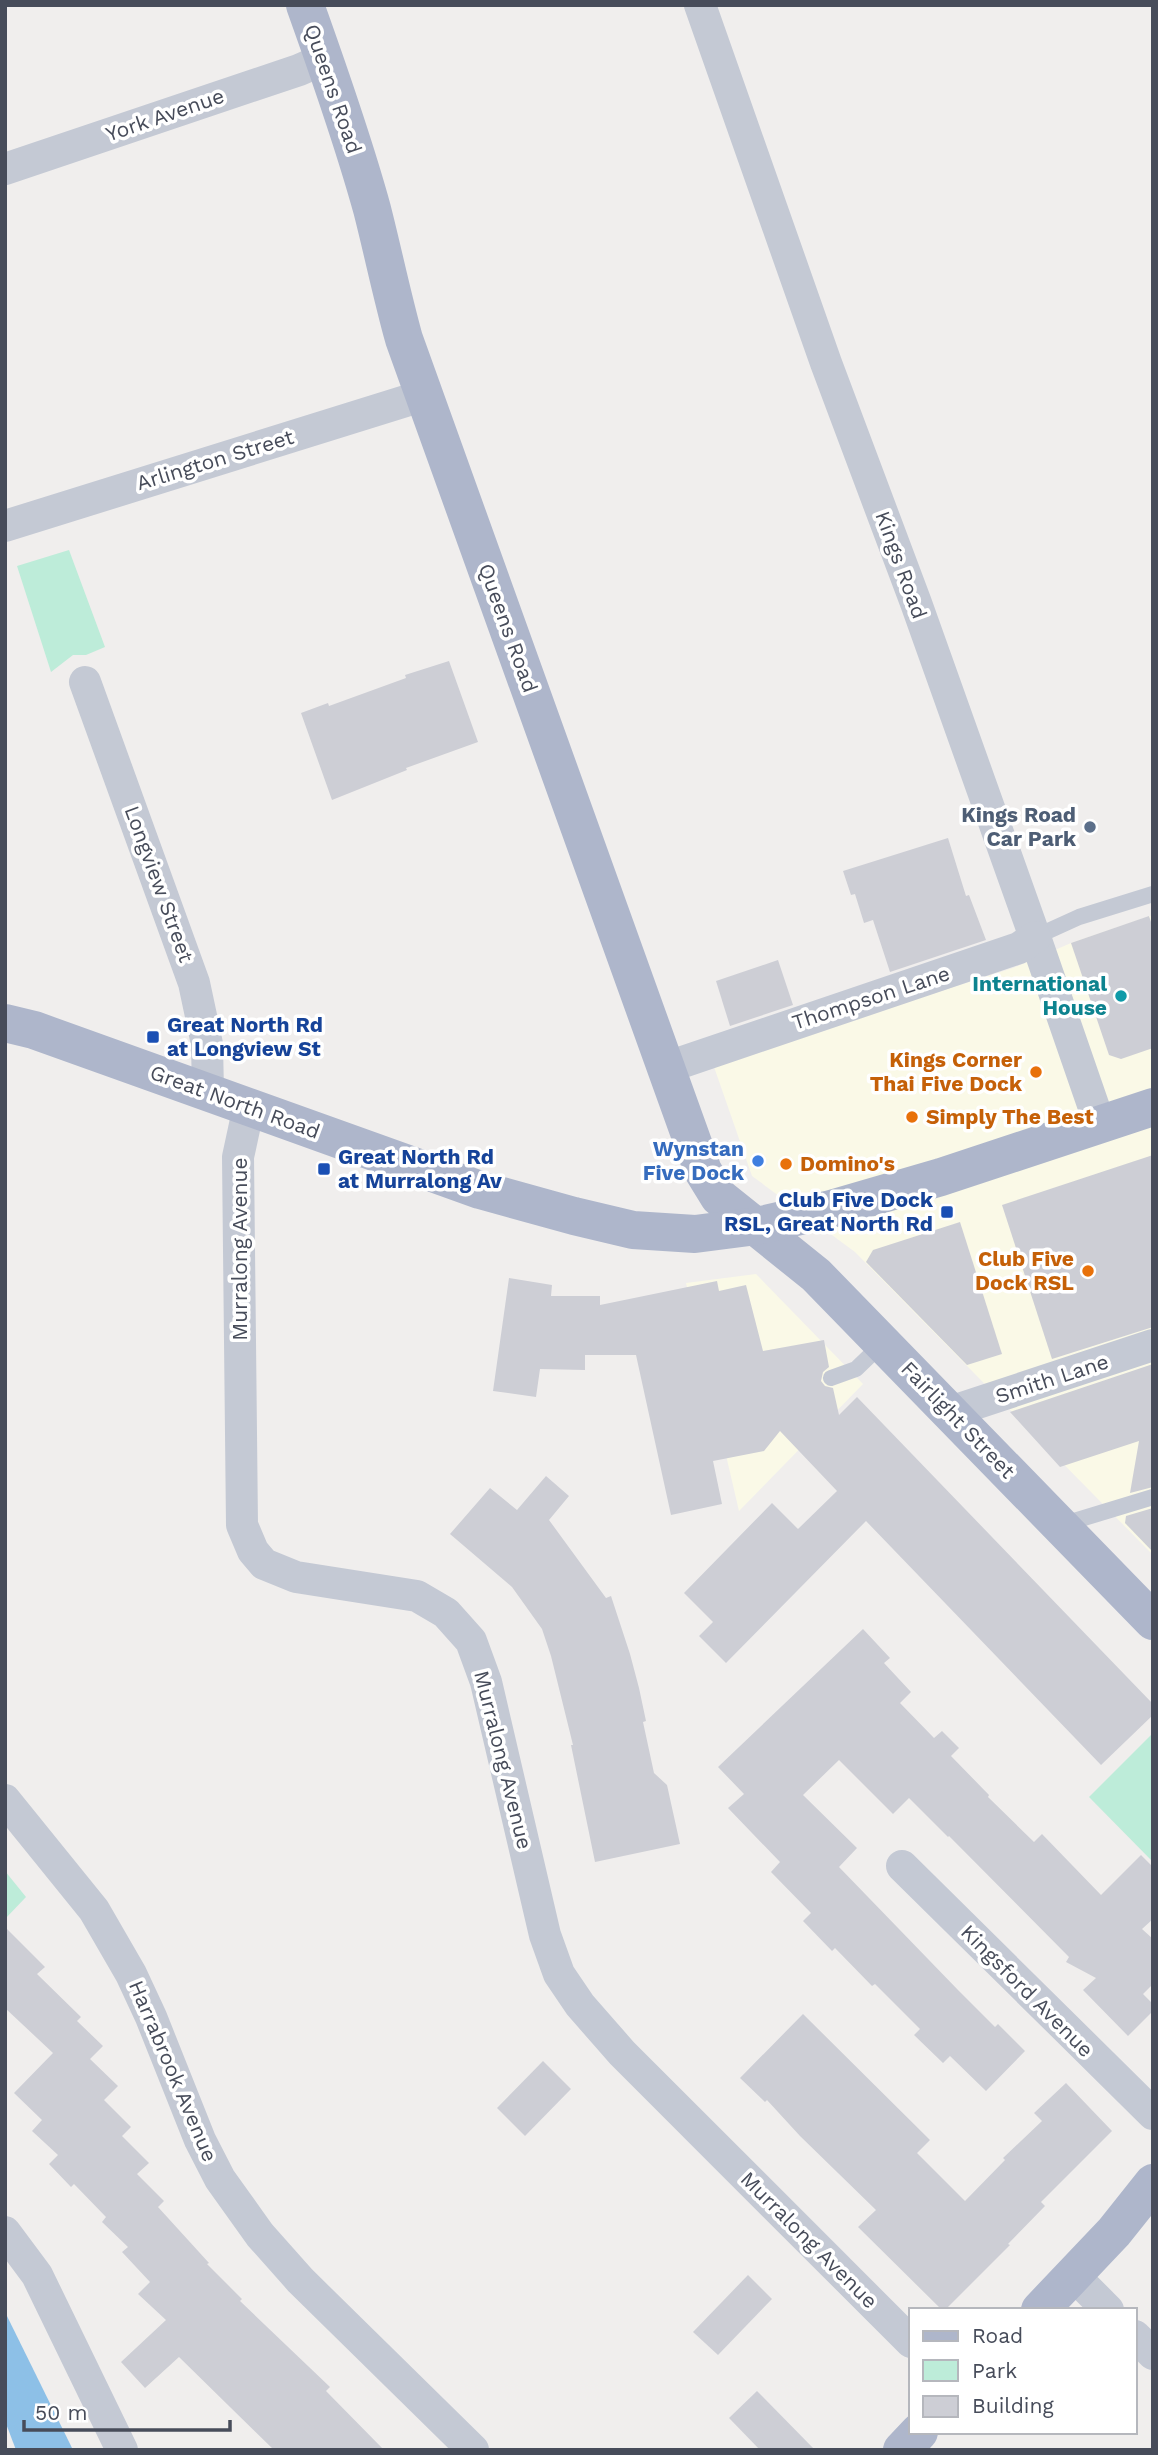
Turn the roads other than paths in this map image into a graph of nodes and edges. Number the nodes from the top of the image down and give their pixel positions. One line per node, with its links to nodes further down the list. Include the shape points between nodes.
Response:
1 (305, 5): 3 (main road, Queens Road)
2 (700, 5): 9 (street, Kings Road)
3 (324, 59): 4 (street, York Avenue); 5 (main road, Queens Road)
4 (5, 169)
5 (425, 395): 6 (street, Arlington Street); 11 (main road, Queens Road)
6 (5, 526)
7 (85, 682): 12 (street, Longview Street, via 194,983 207,1044)
8 (1153, 894): 9 (lane, Thompson Lane, via 1079,917)
9 (1035, 937): 11 (street, Thompson Lane, via 1019,948); 15 (street, Kings Road)
10 (5, 1023): 12 (main road, Great North Road)
11 (665, 1068): 16 (main road, Queens Road, via 703,1171 719,1197)
12 (208, 1092): 13 (main road, Great North Road)
13 (248, 1106): 16 (main road, Great North Road, via 480,1190 574,1216 634,1230 695,1234); 33 (street, Murralong Avenue, via 238,1157 242,1525 253,1551 264,1564 296,1577 417,1596 446,1613 471,1641 486,1682 545,1935 559,1974 622,2053)
14 (1153, 1107): 15 (main road, Great North Road)
15 (1100, 1125): 16 (main road, Great North Road, via 941,1177)
16 (757, 1226): 17 (main road, Fairlight Street, via 816,1275)
17 (883, 1343): 19 (lane, via 856,1369); 20 (main road, Fairlight Street)
18 (1153, 1345): 20 (street, Smith Lane)
19 (831, 1378)
20 (950, 1412): 22 (main road, Fairlight Street)
21 (1153, 1497): 22 (lane)
22 (1060, 1525): 23 (main road, Fairlight Street)
23 (1153, 1620)
24 (5, 1800): 37 (street, Harrabrook Avenue, via 94,1910 151,2017 200,2140 220,2179 260,2235)
25 (902, 1866): 26 (street, Kingsford Avenue)
26 (1153, 2114)
27 (1153, 2183): 29 (main road)
28 (5, 2232): 36 (street, via 37,2275)
29 (1074, 2276): 30 (main road); 31 (street)
30 (1042, 2308)
31 (1106, 2308)
32 (1137, 2338): 34 (street)
33 (909, 2340)
34 (1153, 2354)
35 (917, 2434): 38 (main road)
36 (122, 2450)
37 (473, 2450)
38 (902, 2450)

